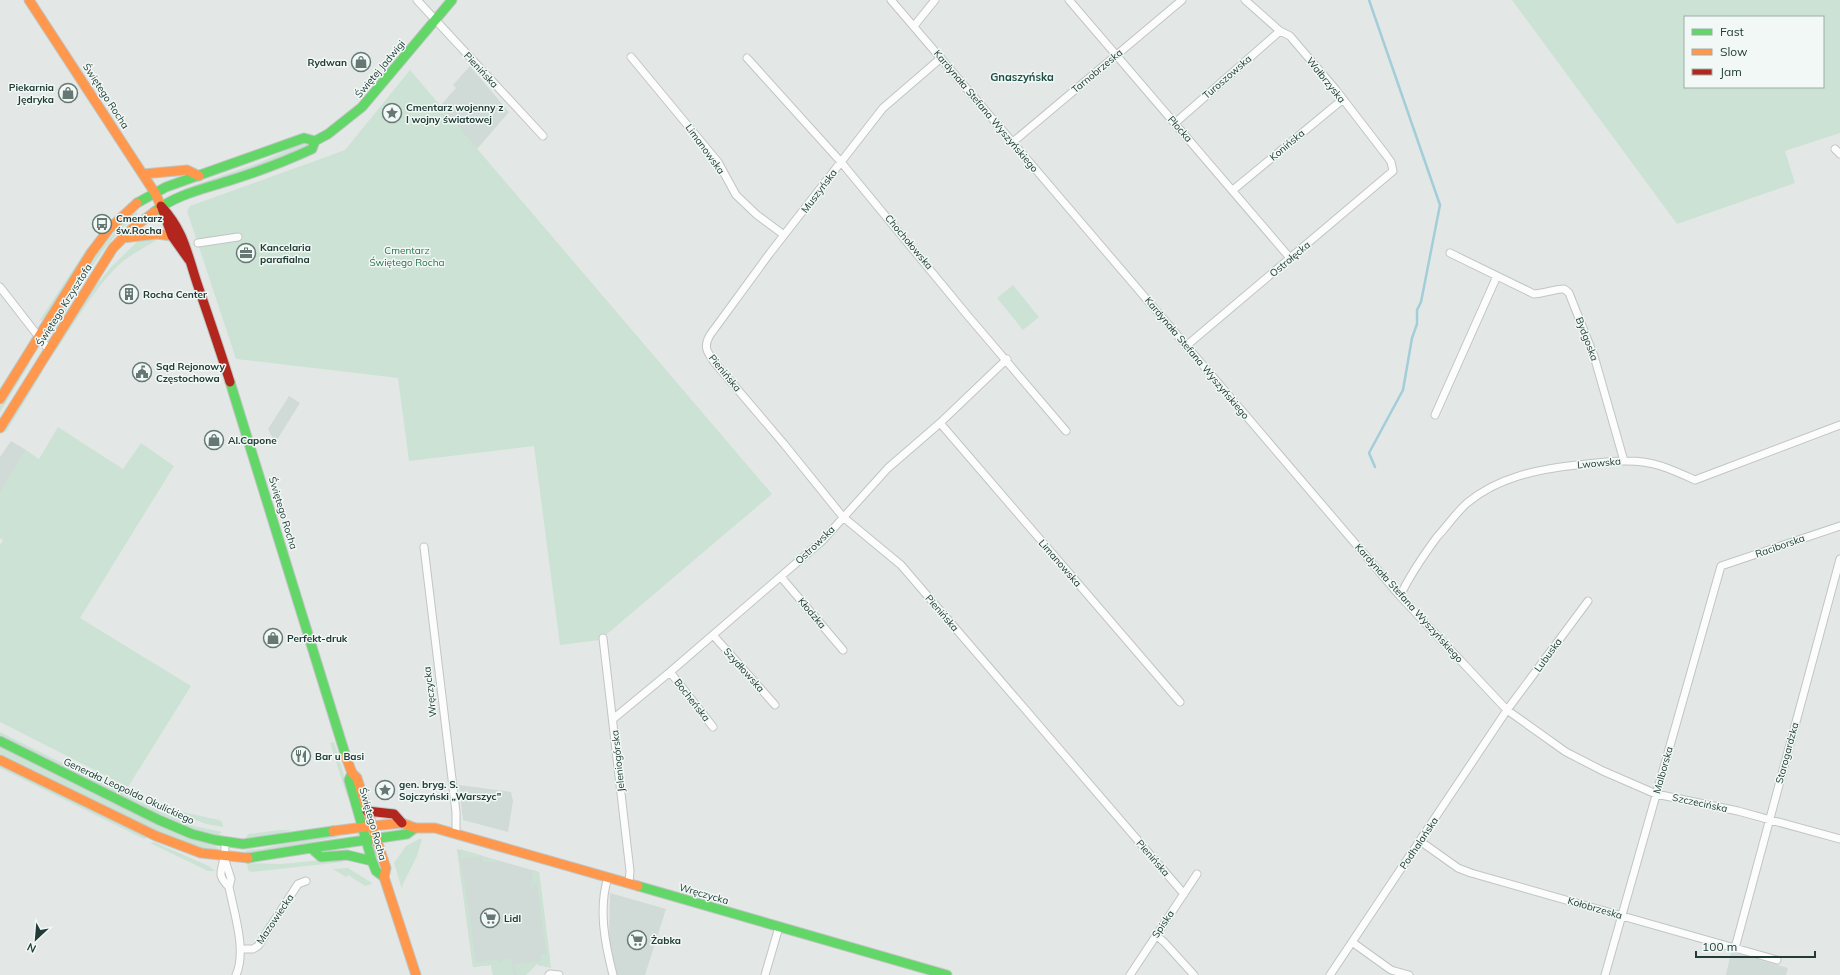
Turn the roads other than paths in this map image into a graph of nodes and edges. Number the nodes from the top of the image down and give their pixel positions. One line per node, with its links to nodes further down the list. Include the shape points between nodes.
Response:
1 (29, 0): 23 (main road, Świętego Rocha)
2 (417, 0): 9 (street, Pienińska)
3 (452, 0): 9 (main road, Świętej Jadwigi)
4 (891, 0): 10 (street, Kardynała Stefana Wyszyńskiego)
5 (935, 0): 10 (street)
6 (1069, 0): 12 (street, Płocka)
7 (1182, 0): 12 (street, Tarnobrzeska)
8 (1245, 0): 11 (street, Wałbrzyska)
9 (435, 21): 18 (street, Pienińska); 19 (main road, Świętej Jadwigi, via 362,107)
10 (914, 26): 15 (street, Kardynała Stefana Wyszyńskiego)
11 (1280, 31): 16 (street, Wałbrzyska, via 1290,36); 17 (street, Turoszowska)
12 (1116, 54): 17 (street, Płocka); 20 (street, Tarnobrzeska)
13 (631, 57): 28 (street, Limanowska, via 713,157 736,195)
14 (747, 58): 21 (street, Chochołowska)
15 (941, 58): 20 (street, Kardynała Stefana Wyszyńskiego); 21 (street, Muszyńska, via 883,108)
16 (1342, 100): 22 (street, Wałbrzyska, via 1386,155); 25 (street, Konińska)
17 (1175, 123): 25 (street, Płocka)
18 (543, 136)
19 (315, 141): 24 (main road, via 304,138); 27 (main road, Świętej Jadwigi, via 312,149 298,156)
20 (1012, 142): 40 (street, Kardynała Stefana Wyszyńskiego)
21 (841, 162): 28 (street, Muszyńska); 42 (street, Chochołowska, via 968,316)
22 (1393, 171): 34 (street, Ostrołęcka)
23 (143, 174): 24 (main road, via 187,170); 26 (main road, Świętego Rocha)
24 (199, 176): 26 (main road)
25 (1233, 190): 34 (street, Płocka)
26 (155, 193): 27 (main road, Świętego Rocha); 39 (main road, Świętego Krzysztofa, via 138,203 109,229)
27 (161, 206): 29 (main road, Świętego Rocha, via 165,223); 31 (main road, Świętego Krzysztofa); 35 (main road, Świętego Rocha, via 178,225 188,249)
28 (784, 235): 38 (street, Muszyńska)
29 (172, 236): 31 (main road, via 159,232 136,238); 35 (main road, Świętego Rocha)
30 (238, 237): 32 (street)
31 (122, 238): 41 (main road, Świętego Krzysztofa, via 91,281)
32 (198, 243)
33 (1450, 253): 36 (street, Bydgoska)
34 (1290, 258): 40 (street, Ostrołęcka)
35 (189, 260): 69 (main road, Świętego Rocha, via 236,398)
36 (1497, 276): 44 (street); 49 (street, Bydgoska, via 1534,294 1559,289 1570,293 1594,356)
37 (0, 287): 39 (street)
38 (710, 335): 50 (street, Pienińska, via 706,349 715,363)
39 (39, 336): 41 (street); 43 (main road, Świętego Krzysztofa)
40 (1186, 346): 56 (street, Kardynała Stefana Wyszyńskiego)
41 (49, 350): 47 (main road, Świętego Krzysztofa)
42 (1007, 359): 45 (street, Ostrowska); 48 (street, Chochołowska)
43 (0, 400)
44 (1434, 415)
45 (940, 423): 50 (street, Ostrowska, via 888,468); 62 (street, Limanowska)
46 (1840, 425): 49 (street, Lwowska, via 1695,480 1661,466)
47 (0, 428)
48 (1066, 431)
49 (1624, 461): 56 (street, Lwowska, via 1548,468 1513,477 1492,487 1458,512 1423,556)
50 (843, 517): 55 (street, Ostrowska, via 823,540); 91 (street, Pienińska, via 900,565)
51 (1840, 526): 54 (street, Raciborska)
52 (424, 547): 77 (street, Wręczycka, via 456,812)
53 (1840, 559): 72 (street, Starogardzka)
54 (1721, 566): 70 (street, Malborska)
55 (781, 577): 58 (street, Ostrowska); 60 (street, Kłodzka)
56 (1400, 596): 64 (street, Kardynała Stefana Wyszyńskiego)
57 (1588, 600): 64 (street, Lubuska)
58 (713, 635): 61 (street, Ostrowska); 63 (street, Szydłowska)
59 (603, 638): 65 (street, Jeleniogórska)
60 (843, 650)
61 (670, 672): 65 (street, Ostrowska); 66 (street, Bocheńska)
62 (1180, 702)
63 (775, 705)
64 (1507, 710): 70 (street, Szczecińska, via 1566,752); 82 (street, Podhalańska)
65 (613, 719): 90 (street, Jeleniogórska)
66 (713, 727)
67 (0, 741): 81 (main road, Generała Leopolda Okulickiego, via 179,829)
68 (0, 760): 84 (main road, via 156,836 188,849)
69 (352, 773): 71 (main road, Świętego Rocha, via 357,778); 75 (main road, Świętego Rocha, via 349,780)
70 (1656, 794): 72 (street, Szczecińska); 92 (street, Malborska)
71 (367, 811): 73 (main road, Świętego Rocha, via 394,814); 74 (main road, Świętego Rocha)
72 (1768, 820): 79 (street, Szczecińska); 96 (street, Starogardzka)
73 (402, 823): 74 (main road, Wręczycka); 76 (main road, Wręczycka)
74 (372, 826): 75 (main road, Generała Leopolda Okulickiego); 78 (main road, Świętego Rocha)
75 (362, 828): 80 (main road, Świętego Rocha); 81 (main road, Generała Leopolda Okulickiego, via 243,844)
76 (415, 828): 77 (main road, Wręczycka, via 435,828); 78 (main road, Wręczycka, via 407,834)
77 (456, 834): 88 (main road, Wręczycka)
78 (376, 838): 80 (main road, Wręczycka); 87 (main road, Świętego Rocha, via 386,868)
79 (1840, 839)
80 (366, 840): 83 (main road); 85 (main road, Świętego Rocha)
81 (225, 842): 84 (street, Mazowiecka)
82 (1420, 842): 92 (street, Kołobrzeska, via 1458,868); 95 (street, Podhalańska)
83 (311, 848): 84 (main road, via 244,858); 85 (main road, via 321,857 347,855)
84 (224, 857): 97 (street, Mazowiecka, via 231,879 229,887)
85 (372, 861): 87 (main road, Świętego Rocha, via 376,871)
86 (1197, 874): 91 (street, Spiska)
87 (384, 877): 100 (main road, Świętego Rocha)
88 (608, 877): 90 (main road, Wręczycka); 103 (street, via 604,888 603,907 606,945)
89 (306, 881): 97 (street, Mazowiecka, via 298,884 258,946)
90 (629, 883): 93 (main road, Wręczycka)
91 (1184, 894): 94 (street, Spiska)
92 (1621, 916): 96 (street, Kołobrzeska); 110 (street, Malborska)
93 (779, 927): 104 (street); 105 (main road, Wręczycka)
94 (1156, 935): 106 (street, Spiska); 107 (street)
95 (1352, 942): 108 (street, Podhalańska); 109 (street, via 1391,970)
96 (1735, 948): 98 (street, Kołobrzeska)
97 (240, 949): 99 (street, Mazowiecka)
98 (1777, 960)
99 (236, 975)
100 (416, 975)
101 (548, 975): 102 (street)
102 (559, 975)
103 (613, 975)
104 (765, 975)
105 (947, 975)
106 (1130, 975)
107 (1194, 975)
108 (1330, 975)
109 (1409, 975)
110 (1605, 975)

